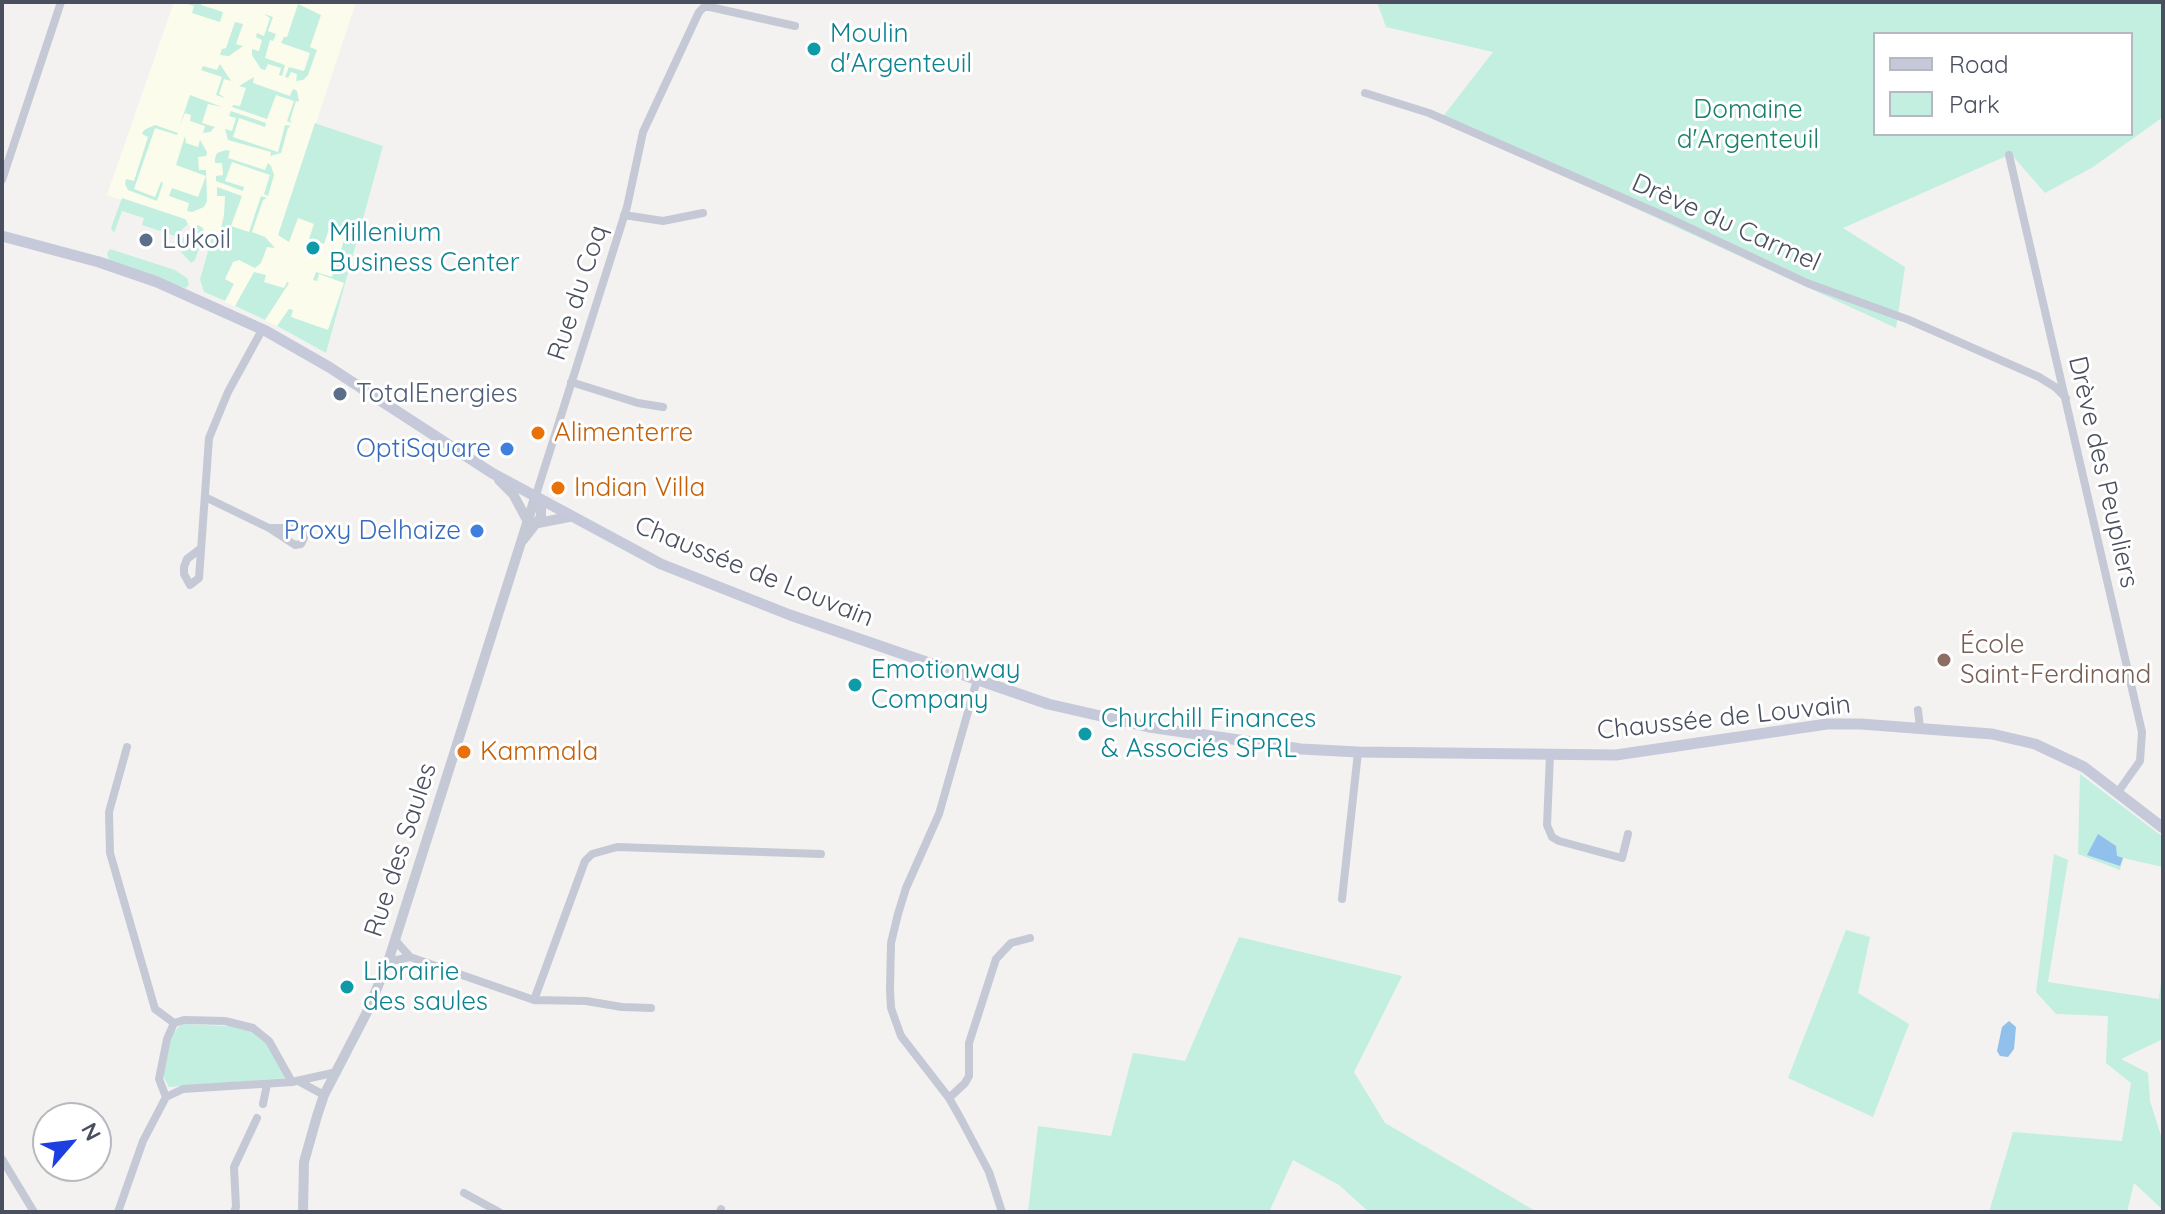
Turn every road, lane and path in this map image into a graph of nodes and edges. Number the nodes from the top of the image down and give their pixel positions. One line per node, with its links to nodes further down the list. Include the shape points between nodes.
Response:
1 (61, 2): 5 (street)
2 (795, 26): 7 (street, Rue du Coq, via 702,9 643,132)
3 (1365, 93): 11 (street, Drève du Carmel, via 1429,113 1807,283 1909,320 2039,377)
4 (2009, 155): 11 (street, Drève des Peupliers)
5 (2, 180)
6 (703, 213): 7 (street, Rue du Coq, via 663,221)
7 (624, 215): 10 (street, Rue du Coq)
8 (2, 236): 9 (main road, Chaussée de Louvain, via 157,282)
9 (262, 330): 13 (main road, Chaussée de Louvain); 14 (street, via 214,422)
10 (571, 382): 12 (street, Rue du Coq); 15 (street, Rue du Coq)
11 (2066, 398): 26 (street, Drève des Peupliers, via 2142,732 2140,761)
12 (663, 407)
13 (492, 473): 15 (main road, Chaussée de Louvain); 17 (street)
14 (205, 497): 18 (street); 19 (street)
15 (535, 498): 16 (main road, Chaussée de Louvain); 17 (street, Rue des Saules, via 541,512)
16 (569, 517): 17 (street); 20 (main road, Chaussée de Louvain, via 675,569 790,615)
17 (532, 522): 32 (street, Rue des Saules)
18 (269, 528)
19 (200, 549)
20 (977, 680): 24 (main road, Chaussée de Louvain, via 1048,704 1149,727); 43 (street, via 939,814 906,888 891,943 895,1022)
21 (1918, 710): 22 (street)
22 (1920, 728): 25 (main road, Chaussée de Louvain, via 1827,724 1653,751); 26 (main road, Chaussée de Louvain, via 2035,744 2084,767)
23 (127, 747): 37 (street, via 109,812 110,853 155,1009)
24 (1358, 752): 25 (main road, Chaussée de Louvain); 30 (street)
25 (1550, 755): 28 (street, via 1547,825 1552,837 1622,858)
26 (2118, 792): 27 (main road, Chaussée de Louvain)
27 (2163, 828)
28 (1628, 834)
29 (821, 854): 35 (street, via 617,847 592,854)
30 (1342, 899)
31 (1030, 938): 43 (street, via 1011,943 996,959 969,1043 969,1076)
32 (395, 940): 33 (street); 34 (street, Rue des Saules)
33 (410, 957): 34 (street); 35 (street)
34 (388, 962): 38 (street, Rue des Saules)
35 (534, 1000): 36 (street)
36 (651, 1008)
37 (174, 1023): 39 (street, via 225,1021 253,1028 269,1041); 42 (street, via 160,1074)
38 (337, 1072): 39 (street); 41 (street, Rue des Saules)
39 (296, 1082): 40 (street); 41 (street)
40 (267, 1084): 42 (street, via 183,1089); 44 (street)
41 (324, 1095): 51 (street, Rue des Saules, via 304,1162)
42 (166, 1097): 49 (street, via 143,1141)
43 (949, 1098): 53 (street, via 983,1159)
44 (263, 1104)
45 (257, 1118): 50 (street, via 234,1167)
46 (2, 1159): 48 (street)
47 (464, 1193): 52 (street)
48 (34, 1212)
49 (118, 1212)
50 (234, 1212)
51 (303, 1212)
52 (499, 1212)
53 (1002, 1212)

